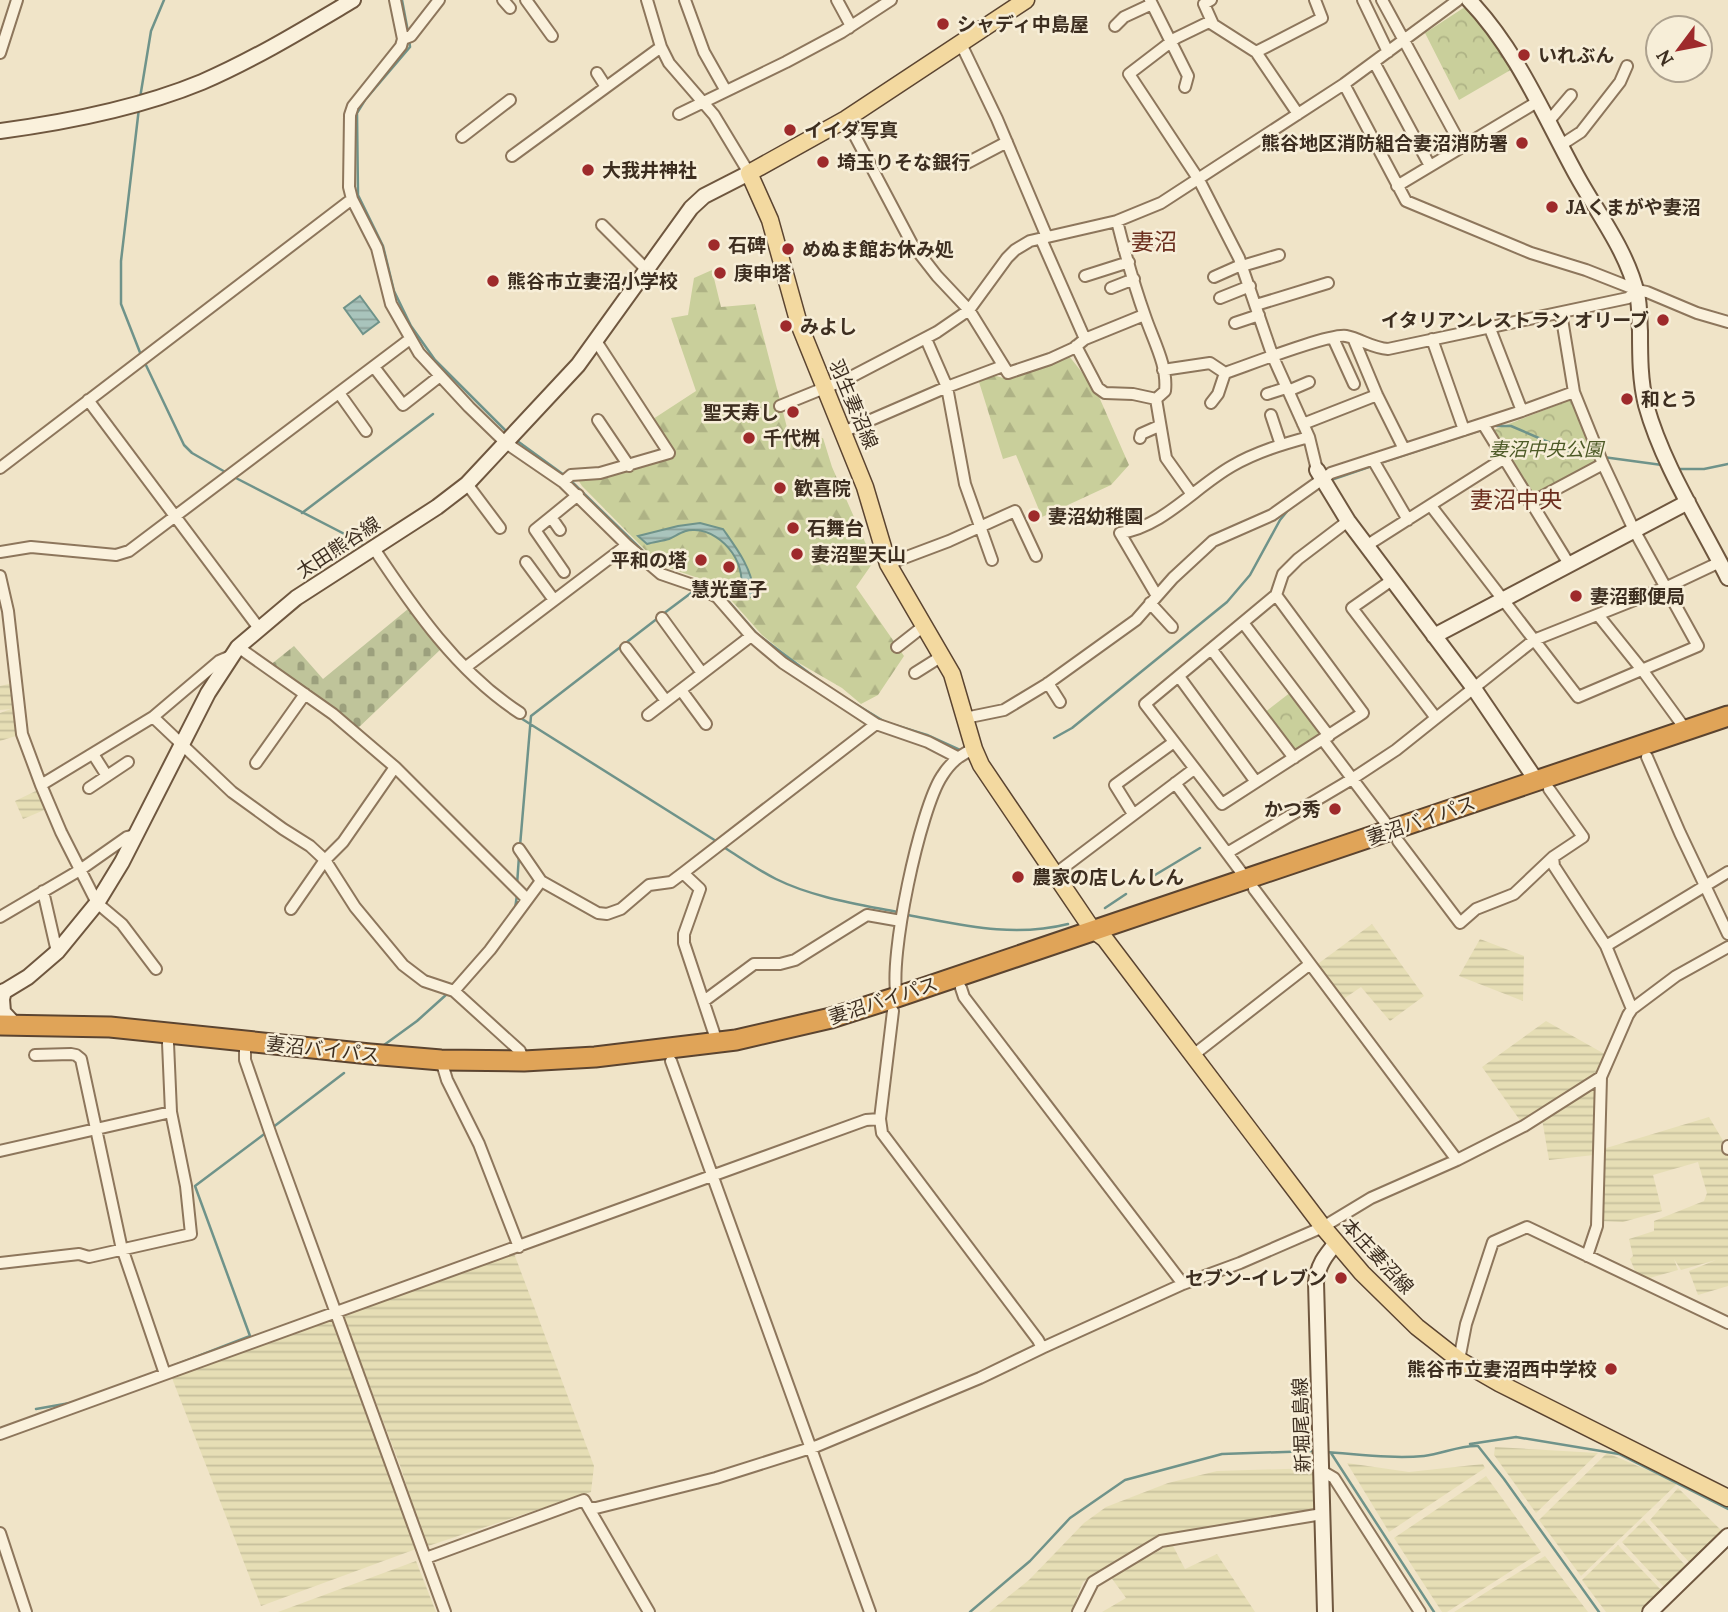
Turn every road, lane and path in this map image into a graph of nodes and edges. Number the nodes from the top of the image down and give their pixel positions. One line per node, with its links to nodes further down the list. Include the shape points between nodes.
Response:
1 (17, 0): 29 (street)
2 (353, 0): 45 (street, via 200,83 86,116)
3 (395, 0): 22 (street)
4 (439, 0): 22 (street, via 411,36)
5 (526, 0): 21 (street)
6 (647, 0): 26 (street)
7 (685, 0): 36 (street, via 704,52)
8 (837, 0): 20 (street)
9 (891, 0): 20 (street)
10 (1026, 0): 25 (main road)
11 (1211, 0): 18 (street, via 1204,4)
12 (1315, 0): 27 (street, via 1322,18)
13 (1363, 0): 28 (street)
14 (1382, 0): 23 (street)
15 (1458, 0): 23 (street)
16 (1469, 0): 40 (street, via 1500,35)
17 (1151, 2): 19 (street); 24 (street)
18 (1213, 24): 24 (street); 27 (street)
19 (1115, 26)
20 (849, 28): 36 (street)
21 (551, 36)
22 (403, 39): 56 (street, via 350,115)
23 (1404, 40): 28 (street); 49 (street)
24 (1172, 42): 34 (street, via 1188,76); 54 (street, via 1129,74)
25 (961, 44): 43 (main road); 47 (street)
26 (661, 47): 35 (street); 39 (street)
27 (1256, 52): 42 (street)
28 (1388, 52): 30 (street)
29 (0, 53)
30 (1374, 62): 33 (street); 52 (street)
31 (1627, 66): 48 (street, via 1581,132)
32 (597, 73): 35 (street)
33 (1344, 84): 42 (street); 55 (street)
34 (1185, 87)
35 (606, 88): 50 (street)
36 (726, 91): 39 (street)
37 (1571, 95): 44 (street)
38 (510, 100): 46 (street)
39 (703, 102): 41 (street); 53 (street)
40 (1537, 102): 44 (street); 49 (street)
41 (680, 114)
42 (1298, 114): 54 (street)
43 (846, 119): 53 (main road); 76 (street, via 912,244)
44 (1548, 122): 48 (street)
45 (0, 131)
46 (462, 137)
47 (1007, 142): 51 (street); 61 (street)
48 (1561, 145): 74 (street, via 1611,232)
49 (1462, 147): 52 (street)
50 (512, 156)
51 (967, 163)
52 (1430, 166): 55 (street)
53 (749, 173): 67 (street, 太田熊谷線, via 697,202); 99 (main road, 羽生妻沼線, via 770,220 795,313)
54 (1199, 180): 57 (street, via 1151,208); 59 (street)
55 (1397, 186): 74 (street, via 1406,201 1531,253)
56 (352, 199): 84 (street, via 377,248 391,304); 106 (street)
57 (1116, 221): 61 (street); 63 (street)
58 (602, 225): 67 (street)
59 (1223, 227): 60 (street); 66 (street)
60 (1211, 234)
61 (1044, 238): 76 (street, via 1015,250); 89 (street)
62 (1162, 238): 63 (street)
63 (1125, 249): 65 (street)
64 (1279, 254): 66 (street)
65 (1129, 262): 68 (street); 70 (street)
66 (1242, 266): 69 (street); 72 (street)
67 (647, 270): 88 (street, 太田熊谷線)
68 (1085, 276)
69 (1214, 277)
70 (1134, 279): 73 (street); 79 (street)
71 (1328, 284): 77 (street)
72 (1250, 286): 75 (street); 77 (street)
73 (1111, 288)
74 (1637, 290): 78 (street, via 1628,298); 80 (street); 133 (street, via 1646,404)
75 (1220, 298)
76 (969, 310): 85 (street); 92 (street)
77 (1258, 310): 81 (street); 90 (street)
78 (1561, 313): 82 (street); 101 (street)
79 (1144, 315): 89 (street); 93 (street)
80 (1728, 322)
81 (1235, 323)
82 (1489, 326): 86 (street); 109 (street)
83 (1333, 338): 87 (street); 90 (street); 97 (street)
84 (410, 339): 91 (street); 95 (street)
85 (926, 339): 98 (street); 99 (street)
86 (1432, 339): 87 (street, via 1388,349); 115 (street)
87 (1354, 340): 104 (street)
88 (597, 341): 120 (street, 太田熊谷線); 126 (street, via 669,453)
89 (1081, 343): 92 (street, via 1008,373); 105 (street, via 1098,388 1105,393)
90 (1273, 356): 94 (street); 100 (street)
91 (374, 366): 95 (street, via 403,405); 102 (street)
92 (1003, 366): 98 (street)
93 (1163, 370): 94 (street, via 1210,363); 105 (street, via 1166,391)
94 (1225, 373): 107 (street)
95 (440, 376): 120 (street)
96 (1310, 382): 100 (street)
97 (1353, 384)
98 (947, 387): 117 (street); 140 (street, via 965,484)
99 (824, 389): 108 (street); 117 (main road, 羽生妻沼線)
100 (1287, 389): 103 (street); 112 (street)
101 (1574, 392): 109 (street); 125 (street)
102 (339, 393): 116 (street); 136 (street)
103 (1267, 394)
104 (1377, 395): 112 (street); 122 (street)
105 (1156, 399): 114 (street)
106 (88, 400): 127 (street); 136 (street)
107 (1211, 403)
108 (780, 406)
109 (1522, 411): 113 (street)
110 (1271, 415): 121 (street)
111 (598, 421): 126 (street)
112 (1303, 424): 118 (street)
113 (1483, 424): 115 (street); 123 (street)
114 (1159, 426): 119 (street); 131 (street, via 1169,464)
115 (1464, 430): 122 (street)
116 (366, 431)
117 (844, 432): 152 (main road, 羽生妻沼線)
118 (1309, 436): 121 (street); 128 (street)
119 (1140, 438)
120 (506, 443): 129 (street); 130 (street, 太田熊谷線)
121 (1281, 445): 131 (street, via 1234,465)
122 (1404, 450): 124 (street)
123 (1503, 459): 134 (street); 135 (street)
124 (1373, 460): 128 (street); 138 (street)
125 (1603, 464): 134 (street); 143 (street)
126 (629, 466): 129 (street)
127 (0, 468)
128 (1319, 475): 139 (street); 161 (street, via 1272,514 1213,541)
129 (567, 479): 132 (street)
130 (467, 484): 141 (street); 146 (street, 太田熊谷線)
131 (1191, 493): 161 (street, via 1143,529 1121,533)
132 (578, 495): 137 (street); 144 (street)
133 (1688, 502): 143 (street); 151 (street)
134 (1530, 503): 153 (street)
135 (1432, 506): 138 (street); 162 (street)
136 (176, 516): 147 (street, via 129,551 116,555 31,547); 167 (street)
137 (551, 517): 142 (street); 154 (street, via 535,530)
138 (1408, 520): 145 (street)
139 (1348, 521): 145 (street); 159 (street, via 1283,574)
140 (980, 526): 148 (street, via 1015,511); 149 (street); 152 (street)
141 (500, 528)
142 (560, 530)
143 (1634, 530): 153 (street); 158 (street)
144 (627, 545): 160 (street); 169 (street, via 661,574 718,597)
145 (1366, 546): 157 (street)
146 (373, 547): 167 (street, 太田熊谷線); 177 (street, via 429,625)
147 (0, 552)
148 (1036, 556)
149 (992, 560)
150 (526, 562): 160 (street)
151 (1720, 562): 156 (street); 158 (street)
152 (888, 564): 166 (main road, 羽生妻沼線)
153 (1569, 564): 162 (street)
154 (565, 572)
155 (0, 576): 215 (street, via 22,734)
156 (1728, 578)
157 (1392, 580): 170 (street); 193 (street, via 1352,608)
158 (1667, 587): 163 (street); 178 (street, via 1698,646)
159 (1276, 595): 165 (street); 198 (street, via 1363,713)
160 (554, 600): 177 (street)
161 (1154, 600): 168 (street); 182 (street, via 1136,620)
162 (1501, 600): 170 (street); 171 (street)
163 (1598, 615): 171 (street); 178 (street)
164 (662, 618): 179 (street)
165 (1244, 624): 174 (street); 198 (street)
166 (925, 625): 173 (street); 176 (main road, 羽生妻沼線)
167 (258, 627): 175 (street, 太田熊谷線)
168 (1172, 627)
169 (751, 636): 179 (street); 195 (street, via 804,678)
170 (1434, 636): 183 (street)
171 (1534, 640): 178 (street, via 1578,697); 183 (street)
172 (626, 648): 186 (street)
173 (897, 648)
174 (1212, 650): 181 (street); 205 (street)
175 (235, 651): 185 (street); 191 (street); 200 (street, 太田熊谷線)
176 (942, 656): 180 (street); 192 (main road, 羽生妻沼線)
177 (466, 667): 188 (street)
178 (1643, 671): 197 (street)
179 (702, 673): 184 (street)
180 (915, 673)
181 (1180, 678): 199 (street, via 1145,704); 212 (street)
182 (1048, 683): 187 (street); 192 (street, via 1030,701)
183 (1473, 687): 193 (street); 214 (street)
184 (681, 690): 186 (street); 194 (street)
185 (305, 694): 207 (street); 208 (street)
186 (666, 701): 189 (street)
187 (1060, 702)
188 (520, 713)
189 (648, 715)
190 (1728, 716): 197 (highway, 妻沼バイパス)
191 (153, 717): 200 (street); 202 (street)
192 (965, 718): 201 (main road, 羽生妻沼線)
193 (1436, 718): 211 (street)
194 (706, 724)
195 (876, 724): 203 (street); 226 (street)
196 (1728, 729): 204 (highway, 妻沼バイパス)
197 (1686, 730): 214 (highway, 妻沼バイパス)
198 (1326, 738): 205 (street); 211 (street)
199 (1174, 742): 209 (street); 217 (street, via 1115,785)
200 (180, 745): 218 (street, 太田熊谷線); 223 (street, via 232,792)
201 (974, 749): 203 (street); 227 (main road, 羽生妻沼線)
202 (93, 754): 210 (street); 215 (street)
203 (957, 757): 236 (street, via 929,803)
204 (1647, 757): 214 (highway, 妻沼バイパス); 230 (street)
205 (1294, 758): 212 (street)
206 (128, 762): 210 (street)
207 (256, 763)
208 (395, 767): 223 (street, via 343,842); 232 (street)
209 (1194, 769): 212 (street, via 1222,804); 213 (street)
210 (107, 776): 216 (street)
211 (1352, 779): 219 (street); 221 (street)
212 (1256, 782)
213 (1175, 783): 217 (street); 221 (street)
214 (1543, 784): 219 (highway, 妻沼バイパス); 222 (street, via 1583,837)
215 (41, 785): 224 (street)
216 (89, 788)
217 (1133, 814): 227 (street)
218 (135, 835): 224 (street); 233 (street, 太田熊谷線)
219 (1395, 835): 222 (street, via 1460,923 1476,909 1514,894); 229 (highway, 妻沼バイパス)
220 (519, 849): 228 (street)
221 (1227, 853): 229 (street)
222 (1553, 858): 239 (street)
223 (325, 860): 234 (street); 245 (street, via 355,907 403,965 424,981)
224 (80, 870): 231 (street); 233 (street)
225 (1728, 872): 230 (street)
226 (683, 873): 228 (street, via 671,882 649,885 628,905 607,914); 247 (street, via 700,889 684,939)
227 (1055, 874): 237 (main road, 羽生妻沼線)
228 (541, 881): 232 (street)
229 (1250, 884): 237 (highway, 妻沼バイパス); 242 (street)
230 (1706, 886): 238 (street); 239 (street)
231 (43, 891): 235 (street); 241 (street)
232 (527, 900): 245 (street)
233 (97, 903): 241 (street, 太田熊谷線); 243 (street, via 122,924)
234 (292, 909)
235 (0, 916)
236 (901, 920): 247 (street, via 867,915 795,960 754,964); 248 (street)
237 (1099, 934): 244 (highway, 妻沼バイパス); 248 (highway, 妻沼バイパス); 255 (main road, 本庄妻沼線)
238 (1728, 934)
239 (1606, 946): 249 (street)
240 (1728, 947): 249 (street, via 1676,976)
241 (57, 952): 246 (street, 太田熊谷線)
242 (1310, 964): 255 (street); 264 (street)
243 (156, 969)
244 (961, 988): 248 (highway, 妻沼バイパス); 272 (street)
245 (454, 991): 256 (street, via 520,1051)
246 (1, 992): 250 (street)
247 (704, 1001): 251 (street)
248 (895, 1004): 251 (highway, 妻沼バイパス); 257 (highway, 妻沼バイパス, via 797,1038); 261 (street)
249 (1632, 1009): 259 (street)
250 (5, 1029): 252 (highway, 妻沼バイパス); 253 (highway, 妻沼バイパス, via 110,1027)
251 (718, 1042): 256 (highway, 妻沼バイパス)
252 (168, 1044): 253 (highway, 妻沼バイパス); 260 (street)
253 (244, 1046): 258 (highway, 妻沼バイパス, via 361,1066); 273 (street, via 271,1135)
254 (35, 1055): 262 (street, via 79,1057)
255 (1192, 1056): 266 (main road, 本庄妻沼線)
256 (524, 1061): 258 (highway, 妻沼バイパス)
257 (671, 1061): 258 (highway, 妻沼バイパス, via 534,1073); 265 (street)
258 (442, 1065): 268 (street)
259 (1601, 1077): 264 (street, via 1524,1126); 270 (street, via 1597,1226)
260 (171, 1112): 262 (street); 269 (street, via 191,1234)
261 (880, 1119): 265 (street, via 866,1120); 275 (street, via 882,1133)
262 (95, 1129): 263 (street); 269 (street)
263 (0, 1151)
264 (1457, 1160): 266 (street, via 1371,1198)
265 (713, 1177): 268 (street); 279 (street)
266 (1323, 1227): 267 (main road, 本庄妻沼線); 272 (street)
267 (1336, 1243): 276 (main road, 本庄妻沼線, via 1409,1320); 280 (street, 新堀尾島線, via 1318,1268 1315,1282)
268 (519, 1247): 273 (street)
269 (122, 1250): 271 (street); 277 (street)
270 (1587, 1256): 274 (street); 276 (street, via 1527,1227 1493,1242)
271 (0, 1263)
272 (1183, 1284): 275 (street)
273 (336, 1311): 277 (street); 286 (street)
274 (1728, 1323)
275 (1042, 1348): 279 (street)
276 (1459, 1360): 281 (main road, 本庄妻沼線)
277 (165, 1374): 278 (street)
278 (0, 1434)
279 (808, 1447): 282 (street, via 716,1478); 287 (street)
280 (1322, 1471): 283 (street, 新堀尾島線); 293 (street, via 1334,1478)
281 (1728, 1498)
282 (589, 1508): 286 (street, via 584,1500); 290 (street)
283 (1322, 1514): 291 (street, via 1161,1541 1093,1581); 292 (street, 新堀尾島線)
284 (0, 1533): 288 (street)
285 (1728, 1536): 294 (street)
286 (426, 1558): 289 (street)
287 (867, 1611)
288 (26, 1612)
289 (445, 1612)
290 (649, 1612)
291 (1078, 1612)
292 (1325, 1612)
293 (1420, 1612)
294 (1650, 1612)

